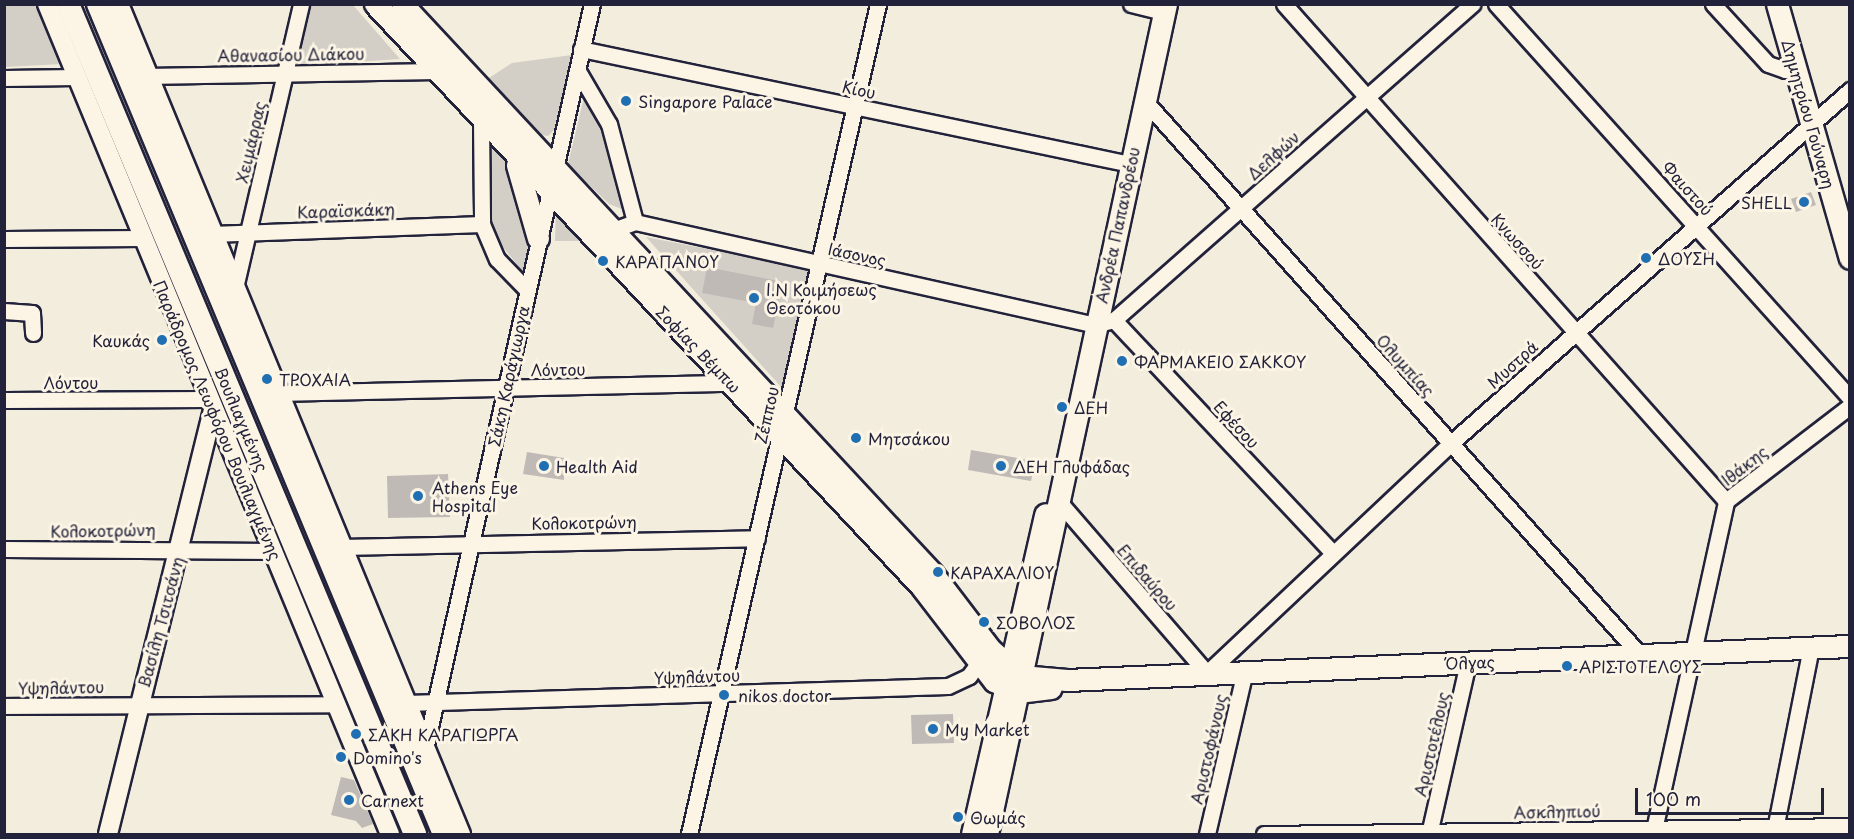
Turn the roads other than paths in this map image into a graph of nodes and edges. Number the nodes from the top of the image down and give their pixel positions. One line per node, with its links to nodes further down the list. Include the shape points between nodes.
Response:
1 (47, 4): 23 (street, Παράδρομος Λεωφόρου Βουλιαγμένης)
2 (68, 4): 90 (main road, Βουλιαγμένης)
3 (98, 4): 97 (main road, Βουλιαγμένης)
4 (118, 4): 22 (street)
5 (301, 4): 19 (street, Χειμάρρας)
6 (375, 4): 21 (main road, Σοφίας Βέμπω)
7 (402, 4): 33 (main road, Σοφίας Βέμπω)
8 (592, 4): 17 (street, Σάκη Καράγιωργα)
9 (879, 4): 28 (street, Ζέππου)
10 (1131, 4): 16 (street)
11 (1284, 4): 26 (street, Κνωσσού)
12 (1472, 4): 26 (street, Δελφών)
13 (1496, 4): 38 (street, Φαιστού)
14 (1713, 4): 18 (street, via 1768,64 1785,70)
15 (1777, 4): 18 (main road, Δημητρίου Γούναρη)
16 (1165, 8): 27 (main road, Ανδρέα Παπανδρέου)
17 (581, 49): 20 (street, Σάκη Καράγιωργα); 28 (street, Κίου)
18 (1796, 68): 30 (main road, Δημητρίου Γούναρη)
19 (285, 70): 21 (street, Αθανασίου Διάκου); 22 (street, Αθανασίου Διάκου); 40 (street, Χειμάρρας)
20 (578, 70): 33 (street, Σάκη Καράγιωργα); 36 (street, via 612,134)
21 (437, 71): 29 (main road, Σοφίας Βέμπω)
22 (145, 76): 41 (street)
23 (77, 77): 24 (street); 42 (street, Παράδρομος Λεωφόρου Βουλιαγμένης)
24 (4, 78)
25 (1850, 90): 30 (street, Μυστρά)
26 (1365, 96): 35 (street, Δελφών); 51 (street, Κνωσσού)
27 (1144, 100): 32 (main road, Ανδρέα Παπανδρέου); 35 (street, Ολυμπίας)
28 (855, 107): 32 (street, Κίου); 46 (street, Ζέππου)
29 (481, 121): 31 (main road, Σοφίας Βέμπω); 37 (street)
30 (1812, 124): 38 (street, Μυστρά); 45 (main road, Δημητρίου Γούναρη)
31 (512, 153): 34 (main road, Σοφίας Βέμπω); 43 (main road, via 527,189)
32 (1130, 164): 50 (main road, Ανδρέα Παπανδρέου)
33 (553, 166): 34 (street, Σάκη Καράγιωργα); 39 (main road, Σοφίας Βέμπω)
34 (547, 191): 43 (street, Σάκη Καράγιωργα); 53 (main road, Σοφίας Βέμπω)
35 (1241, 208): 50 (street, Δελφών); 62 (street, Ολυμπίας)
36 (635, 222): 39 (street); 46 (street, Ιάσονος)
37 (482, 224): 40 (street, Καραϊσκάκη); 48 (street, via 498,259)
38 (1697, 225): 51 (street, Μυστρά); 56 (street, Φαιστού)
39 (613, 230): 60 (main road, Σοφίας Βέμπω)
40 (248, 231): 41 (street, Καραϊσκάκη); 47 (street, Χειμάρρας)
41 (211, 234): 47 (street)
42 (142, 237): 44 (street); 58 (street, Παράδρομος Λεωφόρου Βουλιαγμένης)
43 (538, 238): 48 (street, Σάκη Καράγιωργα)
44 (4, 239)
45 (1850, 258)
46 (819, 265): 50 (street, Ιάσονος); 60 (street, Ζέππου)
47 (235, 288): 55 (street)
48 (526, 290): 54 (street, Σάκη Καράγιωργα)
49 (4, 311): 52 (street, via 32,313)
50 (1105, 323): 63 (main road, Ανδρέα Παπανδρέου); 72 (street, Εφέσου)
51 (1574, 332): 62 (street, Μυστρά); 64 (street, Κνωσσού)
52 (33, 333)
53 (732, 383): 54 (street, Λόντου); 61 (main road, Σοφίας Βέμπω)
54 (506, 388): 55 (street, Λόντου); 67 (street, Σάκη Καράγιωργα)
55 (277, 393): 69 (street)
56 (1850, 398)
57 (4, 400): 58 (street, Λόντου)
58 (211, 404): 68 (street, Βασίλη Τσιτσάνη); 71 (street, Παράδρομος Λεωφόρου Βουλιαγμένης)
59 (1850, 406): 64 (street, Ιθάκης)
60 (785, 414): 61 (street, Ζέππου); 81 (main road, Σοφίας Βέμπω, via 933,574)
61 (780, 434): 66 (street, Ζέππου); 77 (main road, Σοφίας Βέμπω, via 921,586)
62 (1451, 443): 72 (street, Μυστρά); 76 (street, Ολυμπίας)
63 (1069, 446): 65 (main road, Ανδρέα Παπανδρέου); 81 (main road, Ανδρέα Παπανδρέου, via 1054,474)
64 (1726, 501): 75 (street, Ιθάκης)
65 (1062, 504): 80 (street, Επιδαύρου); 81 (main road, Ανδρέα Παπανδρέου)
66 (757, 538): 67 (street, Κολοκοτρώνη); 82 (street, Ζέππου)
67 (472, 541): 69 (street, Κολοκοτρώνη); 83 (street, Σάκη Καράγιωργα)
68 (180, 547): 70 (street, Κολοκοτρώνη); 71 (street, Κολοκοτρώνη); 84 (street, Βασίλη Τσιτσάνη)
69 (341, 547): 85 (street)
70 (4, 549)
71 (274, 551): 86 (street, Παράδρομος Λεωφόρου Βουλιαγμένης)
72 (1333, 553): 80 (street, Μυστρά)
73 (1850, 646): 74 (main road, Όλγας)
74 (1811, 647): 75 (main road, Όλγας); 91 (street)
75 (1694, 652): 76 (main road, Όλγας); 93 (street, Ιθάκης)
76 (1640, 655): 78 (main road, Όλγας)
77 (980, 662): 81 (main road, Σοφίας Βέμπω); 82 (street, Υψηλάντου, via 969,676 948,686)
78 (1468, 662): 79 (main road, Όλγας); 94 (street, Αριστοτέλους)
79 (1245, 671): 80 (main road, Όλγας); 102 (street, Αριστοφάνους)
80 (1207, 673): 81 (main road, Όλγας)
81 (1013, 681): 100 (main road, Ανδρέα Παπανδρέου); 101 (main road, Ανδρέα Παπανδρέου)
82 (722, 692): 83 (street, Υψηλάντου); 99 (street, Ζέππου)
83 (438, 702): 85 (street, Υψηλάντου); 88 (street, Σάκη Καράγιωργα)
84 (138, 703): 86 (street, Υψηλάντου); 87 (street, Υψηλάντου); 95 (street, Βασίλη Τσιτσάνη)
85 (405, 703): 88 (street)
86 (335, 704): 96 (street, Παράδρομος Λεωφόρου Βουλιαγμένης)
87 (4, 706)
88 (425, 749): 98 (street)
89 (1850, 826): 92 (street, Ασκληπιού)
90 (410, 830)
91 (1774, 830): 92 (street, Ασκληπιού); 93 (street, Ασκληπιού)
92 (1820, 830)
93 (1654, 831): 94 (street, Ασκληπιού)
94 (1429, 833): 103 (street, Ασκληπιού)
95 (108, 834)
96 (390, 834)
97 (444, 834)
98 (460, 834)
99 (689, 834)
100 (972, 834)
101 (987, 834)
102 (1207, 834)
103 (1264, 834)

